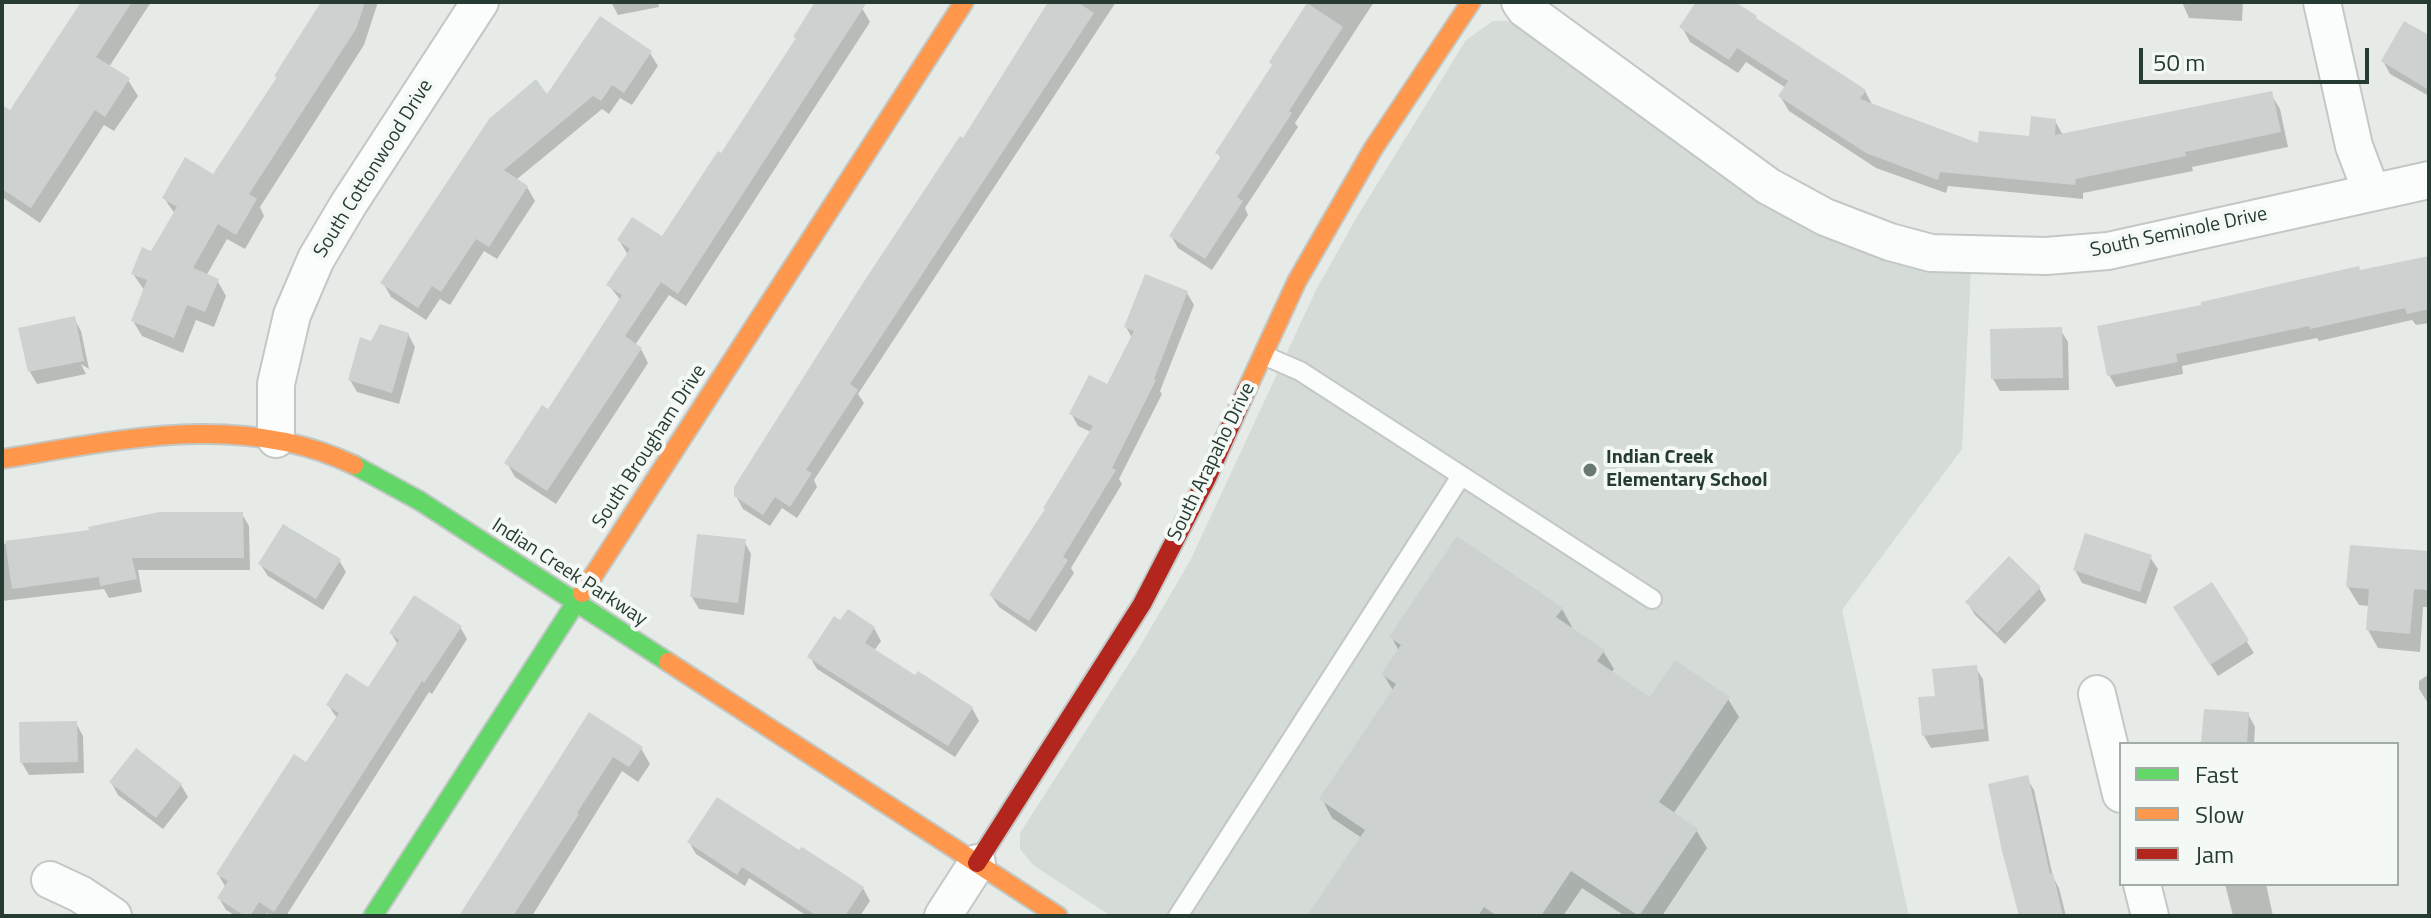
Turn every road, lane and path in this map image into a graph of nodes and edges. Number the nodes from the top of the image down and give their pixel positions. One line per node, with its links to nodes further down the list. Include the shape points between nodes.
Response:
1 (480, 2): 9 (street, South Cottonwood Drive, via 316,259 292,315 276,384)
2 (964, 2): 13 (street, South Brougham Drive)
3 (1471, 2): 8 (street, South Arapaho Drive, via 1373,149 1297,281)
4 (1520, 2): 7 (street, South Seminole Drive, via 1768,186 1825,217 1931,253 2046,256 2108,251)
5 (2322, 2): 7 (street, via 2354,146)
6 (2429, 180): 7 (street, South Seminole Drive)
7 (2371, 191)
8 (1263, 355): 11 (lane, via 1300,371); 16 (street, South Arapaho Drive, via 1142,604)
9 (276, 439): 10 (street, Indian Creek Parkway, via 212,432 154,435); 13 (street, Indian Creek Parkway, via 355,465 420,501)
10 (2, 459)
11 (1461, 476): 12 (lane); 23 (lane)
12 (1652, 599)
13 (574, 603): 16 (street, Indian Creek Parkway); 20 (street, South Brougham Drive)
14 (2097, 694): 15 (street)
15 (2119, 786)
16 (977, 863): 21 (street, South Arapaho Drive); 22 (street, Indian Creek Parkway)
17 (50, 880): 19 (street)
18 (2142, 886): 24 (street)
19 (113, 916)
20 (373, 916)
21 (943, 916)
22 (1058, 916)
23 (1178, 916)
24 (2150, 916)

